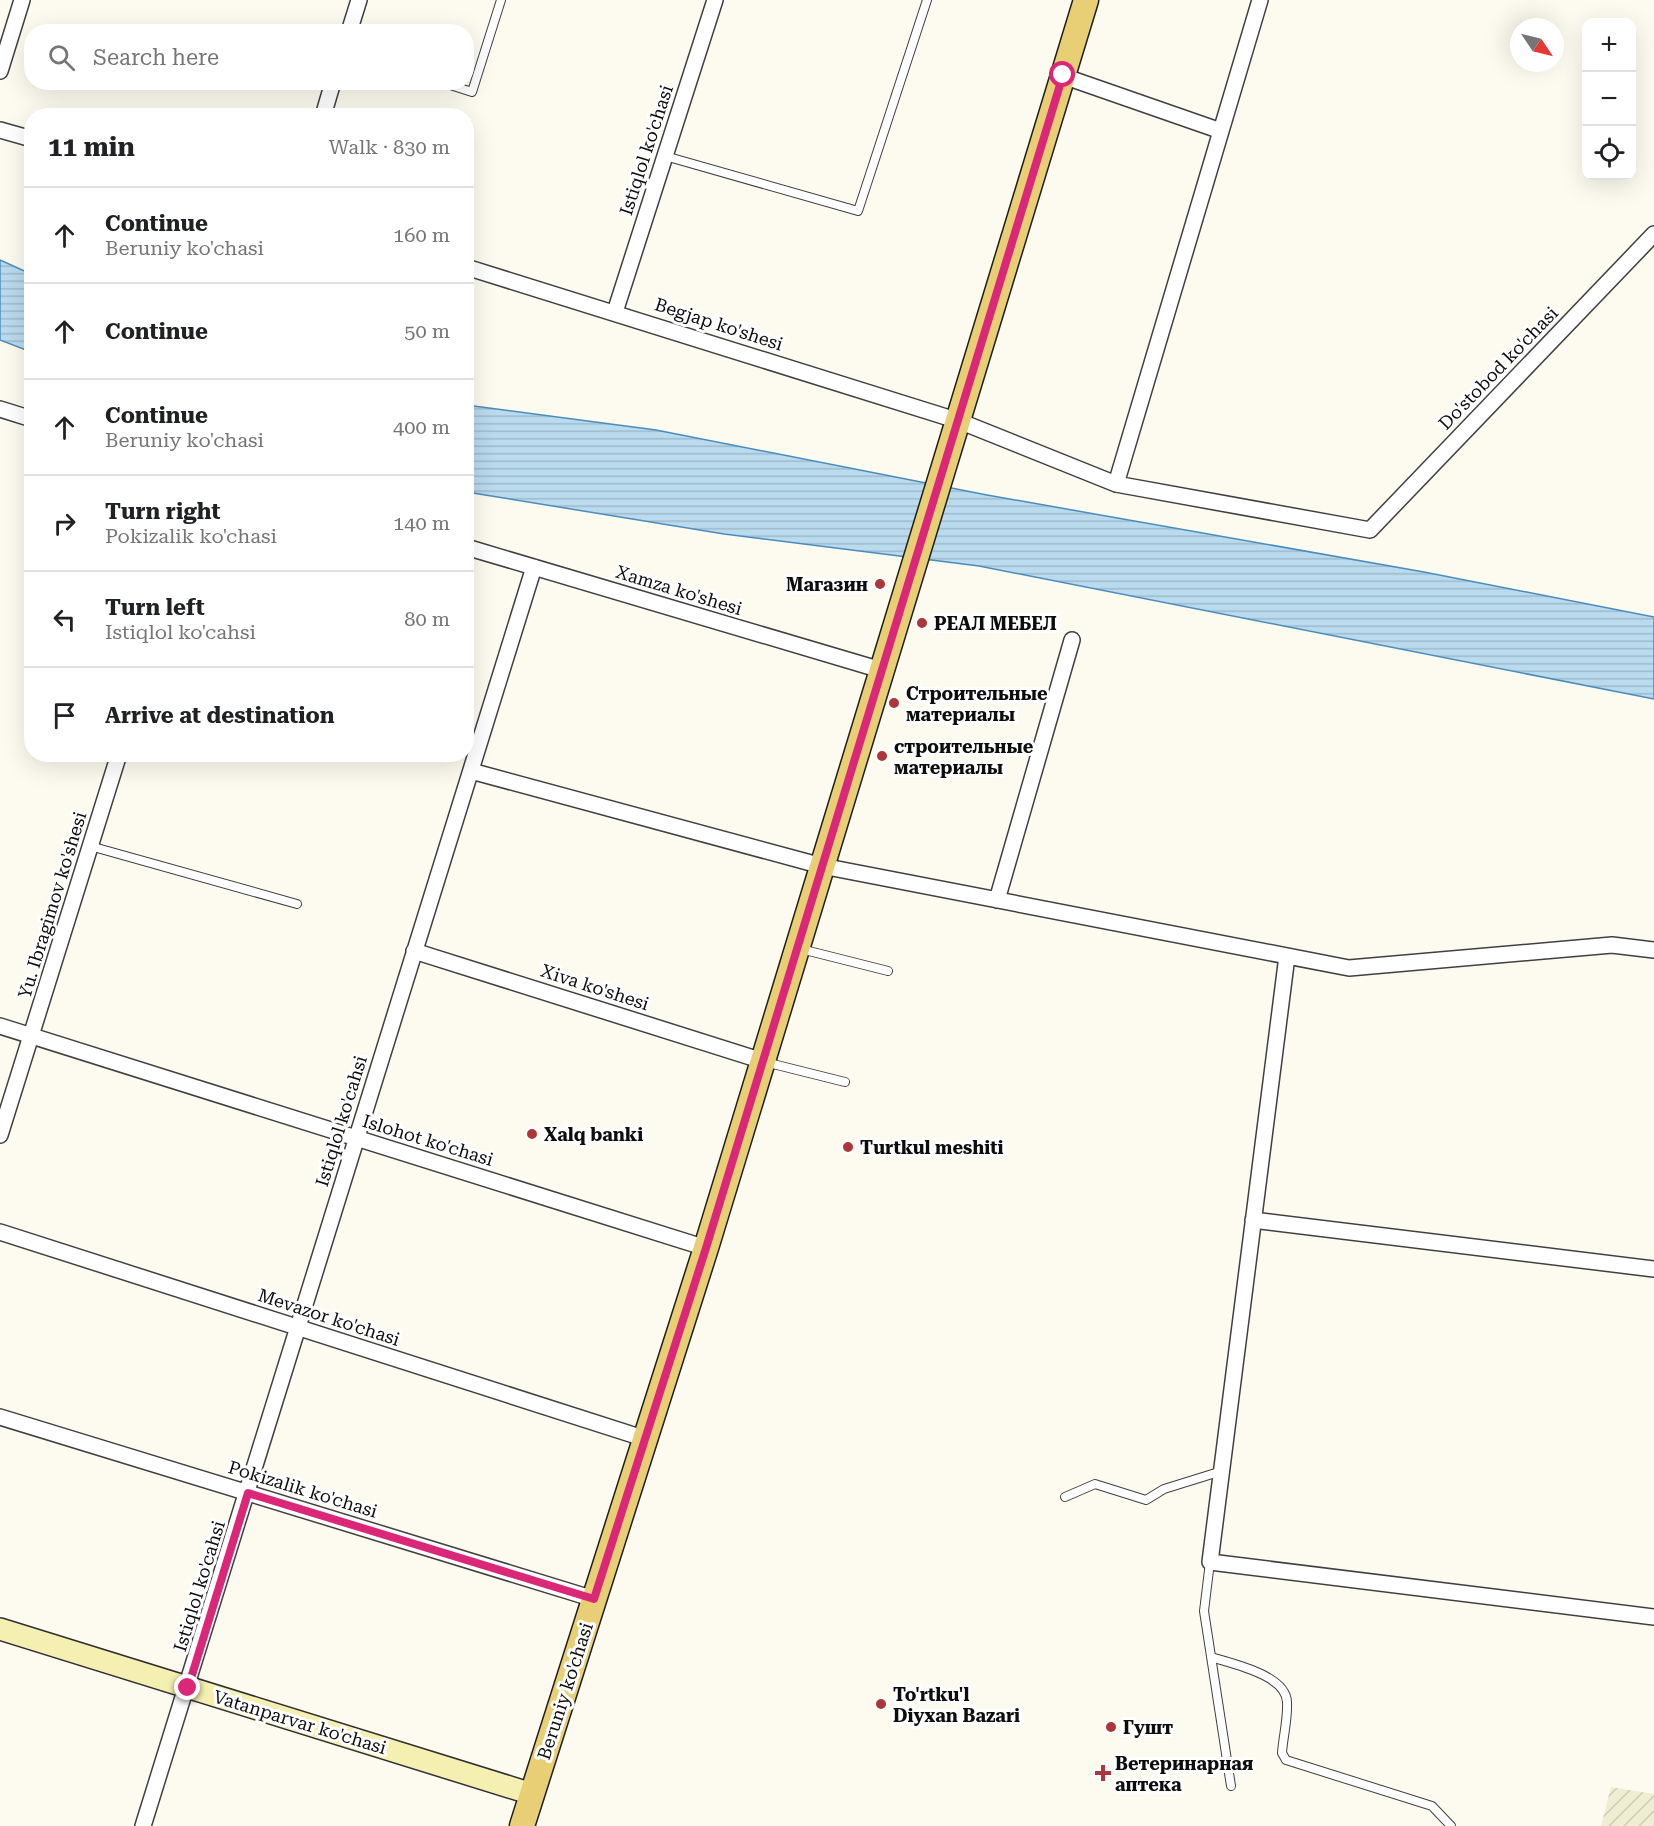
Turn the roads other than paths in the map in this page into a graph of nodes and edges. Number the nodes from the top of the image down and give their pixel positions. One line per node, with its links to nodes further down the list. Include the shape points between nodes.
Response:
1 (22, 0): 9 (street)
2 (359, 0): 8 (street)
3 (501, 0): 11 (lane)
4 (715, 0): 17 (street, Istiqlol ko'chasi)
5 (927, 0): 17 (lane, via 858,211)
6 (1086, 0): 10 (main road)
7 (1260, 0): 15 (street)
8 (352, 24)
9 (0, 71)
10 (1063, 75): 15 (street); 23 (main road)
11 (474, 86)
12 (331, 90): 13 (street)
13 (325, 108)
14 (0, 130): 16 (street)
15 (1221, 131): 24 (street)
16 (24, 138)
17 (665, 156): 20 (street, Istiqlol ko'chasi)
18 (1654, 234): 25 (street, Do'stobod ko'chasi)
19 (474, 269): 20 (street, Begjap ko'shesi)
20 (615, 312): 23 (street, Begjap ko'shesi)
21 (0, 410): 22 (street)
22 (24, 417)
23 (959, 421): 24 (street, Begjap ko'shesi); 29 (main road, Beruniy ko'chasi)
24 (1116, 484): 25 (street, Begjap ko'shesi)
25 (1370, 530)
26 (474, 549): 27 (street, Xamza ko'shesi)
27 (534, 567): 29 (street, Xamza ko'shesi); 30 (street, Istiqlol ko'cahsi)
28 (1072, 640): 36 (street)
29 (881, 670): 35 (main road, Beruniy ko'chasi)
30 (474, 761)
31 (116, 762): 34 (street, Yu. Ibragimov ko'shesi)
32 (474, 762): 33 (street, Istiqlol ko'cahsi)
33 (471, 771): 35 (street); 40 (street, Istiqlol ko'cahsi)
34 (90, 846): 37 (lane); 44 (street, Yu. Ibragimov ko'shesi)
35 (822, 866): 36 (street); 38 (main road, Beruniy ko'chasi)
36 (997, 900): 41 (street)
37 (297, 904)
38 (797, 948): 42 (lane); 45 (main road, Beruniy ko'chasi)
39 (1654, 950): 41 (street, via 1612,945 1349,968)
40 (414, 951): 45 (street, Xiva ko'shesi); 48 (street, Istiqlol ko'cahsi)
41 (1287, 956): 49 (street)
42 (888, 971)
43 (0, 1026): 44 (street, Islohot ko'chasi)
44 (31, 1036): 47 (street, Yu. Ibragimov ko'shesi); 48 (street, Islohot ko'chasi)
45 (763, 1061): 46 (lane); 51 (main road, Beruniy ko'chasi)
46 (845, 1082)
47 (0, 1135)
48 (356, 1138): 51 (street, Islohot ko'chasi); 53 (street, Istiqlol ko'cahsi)
49 (1253, 1220): 52 (street); 56 (street)
50 (0, 1232): 53 (street, Mevazor ko'chasi)
51 (706, 1248): 55 (main road, Beruniy ko'chasi)
52 (1654, 1269)
53 (298, 1327): 55 (street, Mevazor ko'chasi); 57 (street, Istiqlol ko'cahsi)
54 (0, 1418): 57 (street, Pokizalik ko'chasi)
55 (646, 1439): 60 (main road, Beruniy ko'chasi)
56 (1222, 1471): 58 (lane, via 1164,1489 1146,1500 1095,1484); 59 (street)
57 (248, 1493): 60 (street, Pokizalik ko'chasi); 64 (street, Istiqlol ko'cahsi)
58 (1065, 1497)
59 (1210, 1563): 61 (street); 63 (lane, via 1204,1611)
60 (594, 1599): 66 (main road, Beruniy ko'chasi)
61 (1654, 1617)
62 (0, 1629): 64 (street, Vatanparvar ko'chasi)
63 (1211, 1657): 65 (lane); 69 (lane, via 1267,1676 1281,1685 1287,1700 1282,1753 1286,1760 1432,1806)
64 (188, 1688): 66 (street, Vatanparvar ko'chasi); 67 (street, Istiqlol ko'cahsi)
65 (1231, 1786)
66 (532, 1794): 68 (main road, Beruniy ko'chasi)
67 (144, 1826)
68 (522, 1826)
69 (1451, 1826)

